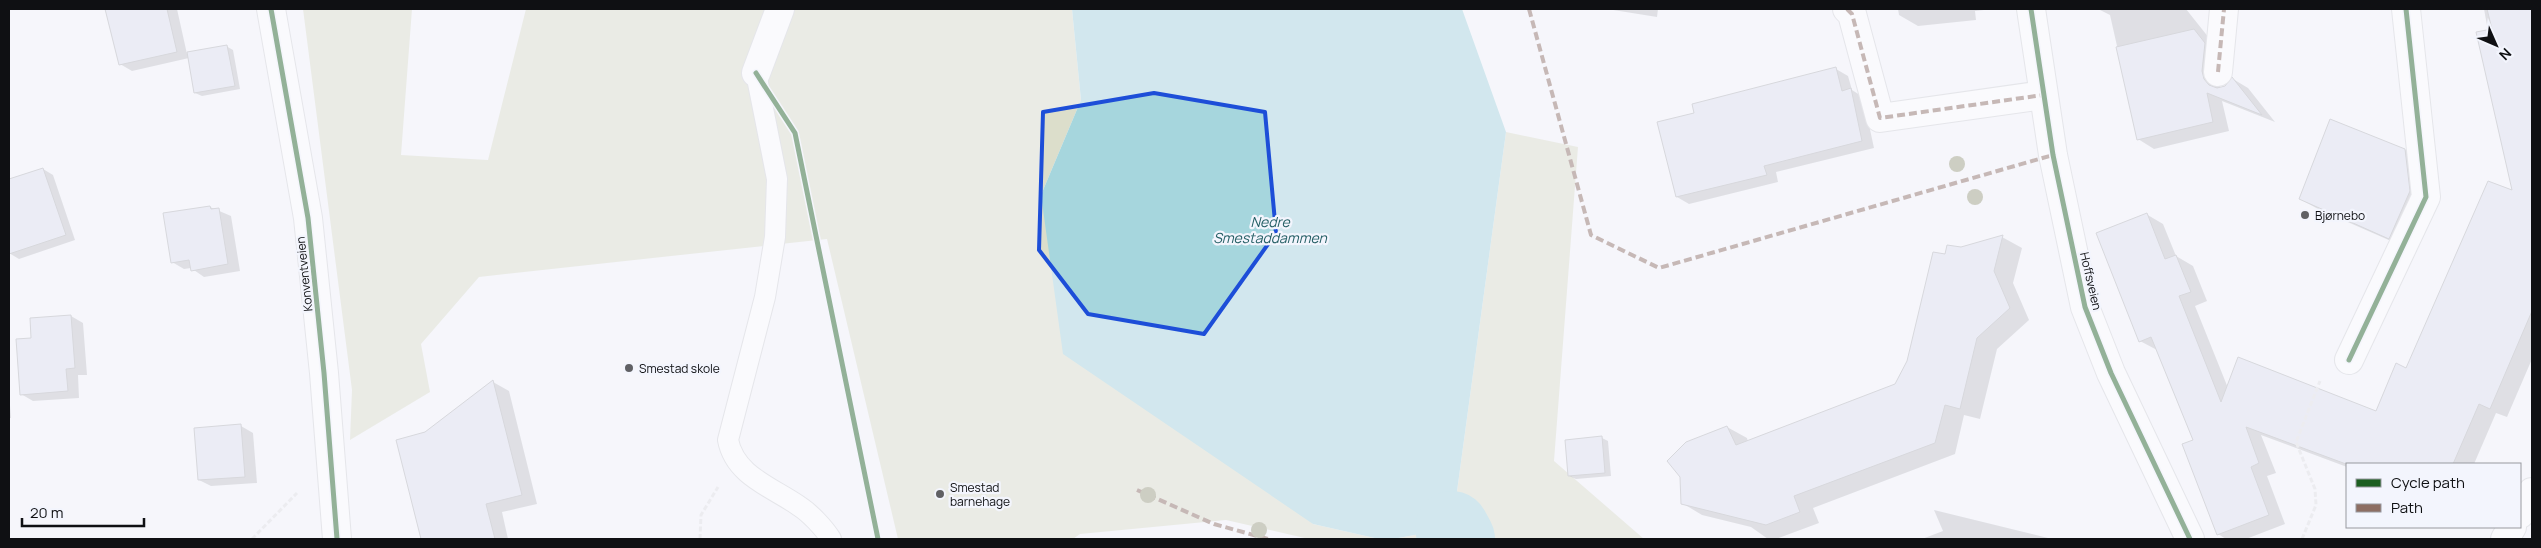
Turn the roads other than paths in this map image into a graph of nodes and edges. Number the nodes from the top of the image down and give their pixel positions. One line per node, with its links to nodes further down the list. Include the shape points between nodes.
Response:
1 (271, 9): 14 (street, Konventveien, via 308,218)
2 (780, 9): 8 (street)
3 (1847, 9): 9 (street, via 1852,14 1880,118)
4 (2031, 9): 9 (street, Hoffsveien)
5 (2224, 9): 7 (street)
6 (2406, 9): 10 (street, via 2426,197)
7 (2218, 72)
8 (756, 74): 15 (lane, via 776,179 775,238 765,297 728,440 730,453 753,478 801,507)
9 (2043, 95): 16 (street, Hoffsveien, via 2085,307 2111,373)
10 (2349, 360)
11 (2532, 492): 12 (street)
12 (2521, 512)
13 (2511, 528): 17 (street)
14 (338, 539)
15 (831, 539)
16 (2190, 539)
17 (2505, 539)

